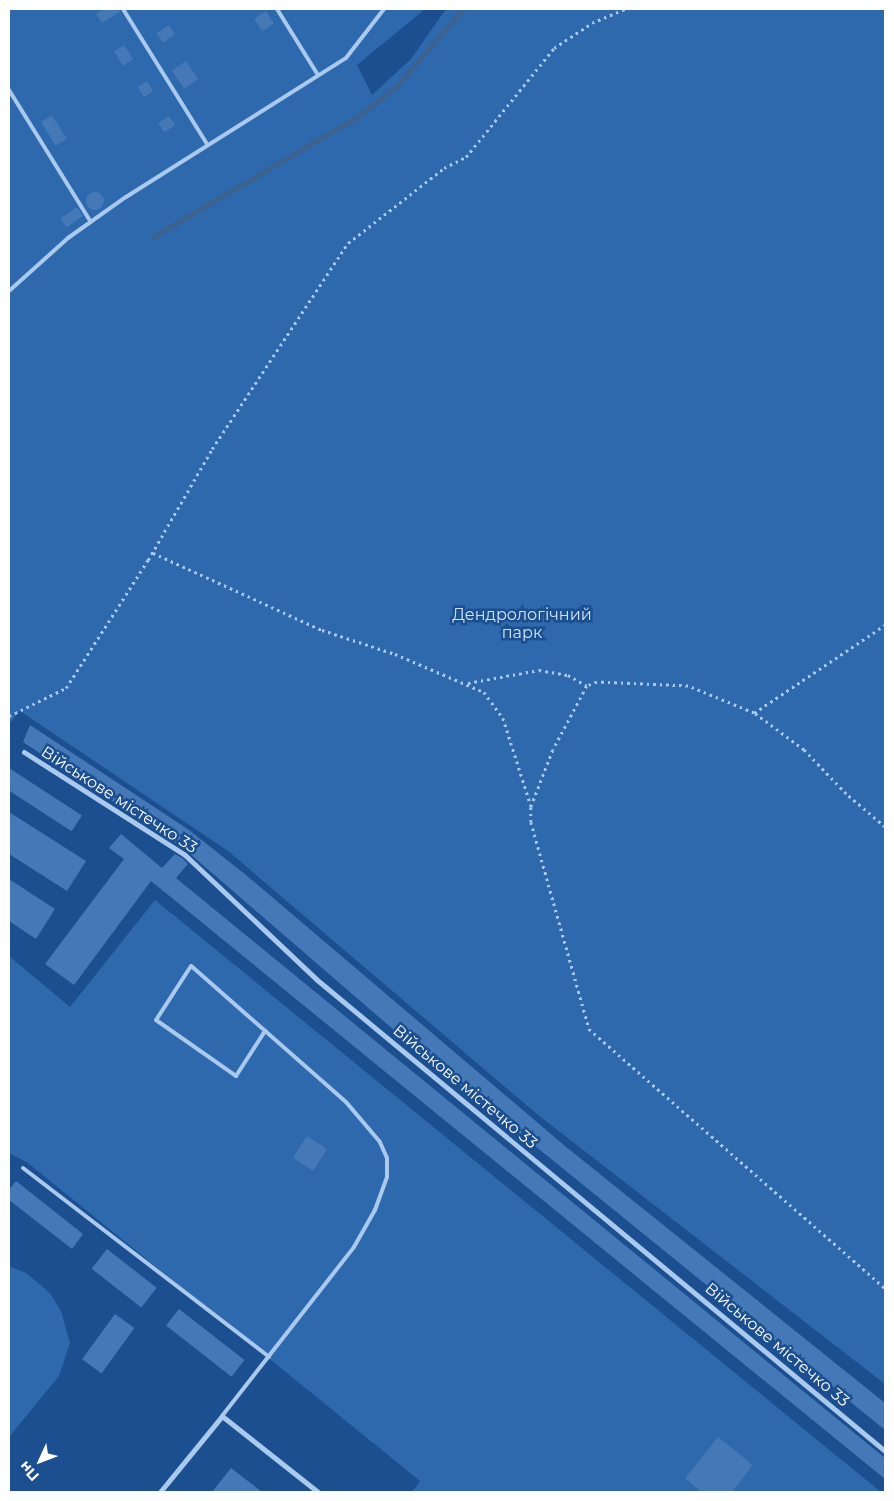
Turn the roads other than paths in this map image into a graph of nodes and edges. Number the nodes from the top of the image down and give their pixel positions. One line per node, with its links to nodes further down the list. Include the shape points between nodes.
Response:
1 (123, 9): 6 (lane)
2 (276, 9): 4 (lane)
3 (384, 9): 4 (lane, via 363,41)
4 (318, 76): 6 (lane)
5 (9, 90): 7 (lane)
6 (207, 144): 7 (lane)
7 (91, 222): 8 (lane)
8 (9, 291)
9 (24, 752): 14 (street, Військове містечко 33, via 185,855 316,979)
10 (265, 1031): 10 (lane, via 191,966 156,1020 236,1076); 12 (lane, via 346,1102 367,1126 386,1158 387,1177 375,1210 354,1247)
11 (23, 1168): 12 (lane)
12 (269, 1356): 13 (lane)
13 (222, 1416): 15 (street); 16 (street)
14 (885, 1451)
15 (160, 1492)
16 (318, 1492)

